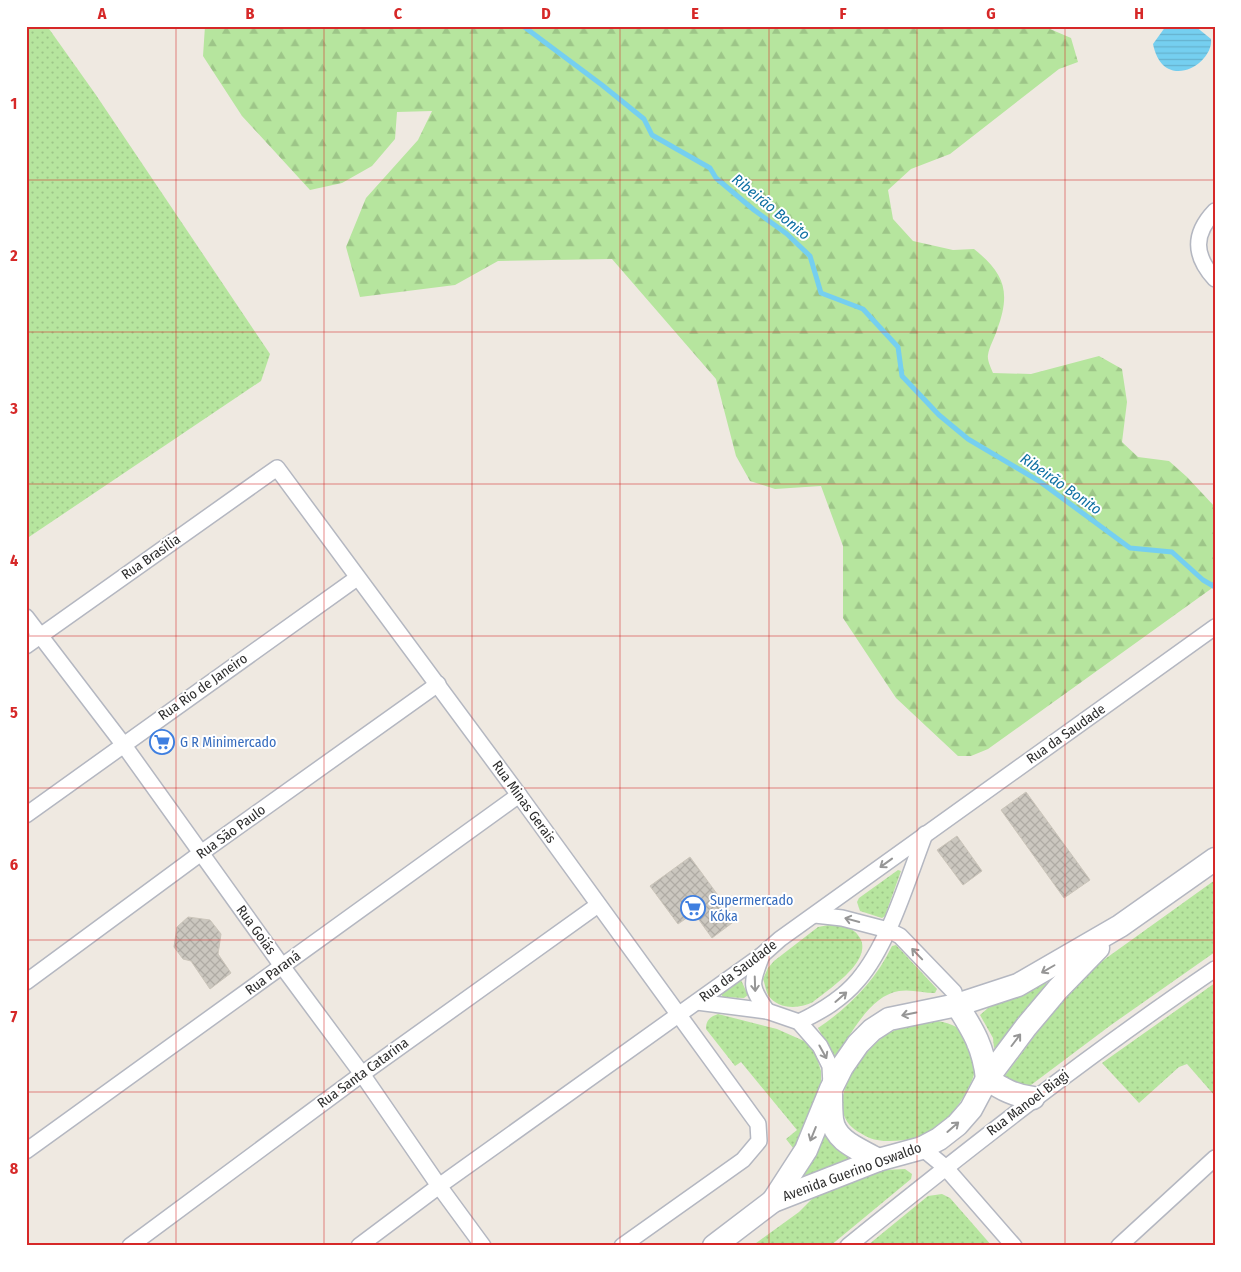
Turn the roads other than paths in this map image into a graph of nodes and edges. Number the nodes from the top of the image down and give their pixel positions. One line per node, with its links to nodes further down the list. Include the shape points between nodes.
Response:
1 (1215, 211): 2 (street, via 1199,235 1198,247 1203,262)
2 (1215, 279)
3 (277, 468): 4 (street, Rua Minas Gerais); 7 (street, Rua Brasília)
4 (357, 578): 9 (street, Rua Minas Gerais); 10 (street, Rua Rio de Janeiro)
5 (26, 617): 7 (street, Rua Goiás)
6 (1215, 628): 13 (street, Rua da Saudade)
7 (41, 636): 8 (street, Rua Brasília); 10 (street, Rua Goiás)
8 (26, 646)
9 (438, 684): 11 (street, Rua Minas Gerais); 14 (street, Rua São Paulo)
10 (123, 744): 12 (street, Rua Rio de Janeiro); 14 (street, Rua Goiás)
11 (519, 795): 16 (street, Rua Minas Gerais); 21 (street, Rua Paraná)
12 (26, 814)
13 (925, 834): 17 (street, Rua da Saudade, one-way to 17); 19 (street)
14 (201, 853): 21 (street, Rua Goiás); 23 (street, Rua São Paulo)
15 (1215, 859): 18 (main road, Avenida Guerino Oswaldo)
16 (598, 905): 27 (street, Rua Minas Gerais); 29 (street, Rua Santa Catarina)
17 (815, 915): 19 (street, one-way to 17); 20 (street, Rua da Saudade)
18 (1120, 926): 25 (main road, Avenida Guerino Oswaldo, one-way to 25, via 1018,985); 30 (main road, Avenida Guerino Oswaldo, one-way to 18, via 1058,989)
19 (888, 930): 25 (street, one-way to 19, via 954,992 900,936); 28 (street, one-way to 19, via 823,1011 859,980)
20 (762, 955): 24 (street, Rua da Saudade); 26 (street, one-way to 26, via 752,981 755,994)
21 (282, 966): 29 (street, Rua Goiás); 34 (street, Rua Paraná)
22 (1215, 968): 32 (street, Rua Manoel Biagi)
23 (26, 982)
24 (697, 1002): 26 (street); 27 (street, Rua da Saudade)
25 (957, 1005): 30 (main road, via 975,1033 986,1065); 31 (main road, Avenida Guerino Oswaldo, one-way to 31, via 889,1019 872,1030 842,1067)
26 (767, 1011): 28 (street)
27 (679, 1014): 38 (street, Rua da Saudade); 43 (street, Rua Minas Gerais, via 758,1124 759,1141 744,1160)
28 (800, 1022): 31 (street, one-way to 31, via 820,1046 830,1066)
29 (362, 1074): 38 (street, Rua Goiás); 40 (street, Rua Santa Catarina)
30 (986, 1079): 32 (main road, via 1004,1090); 33 (main road, Avenida Guerino Oswaldo, one-way to 30, via 957,1125 971,1109)
31 (831, 1089): 36 (main road, via 832,1120 838,1134 847,1144); 39 (main road, Avenida Guerino Oswaldo, one-way to 39, via 806,1150)
32 (1033, 1098): 37 (street, Rua Manoel Biagi)
33 (922, 1148): 36 (main road, Avenida Guerino Oswaldo); 37 (street)
34 (26, 1151)
35 (1215, 1158): 47 (street)
36 (878, 1160): 39 (main road, Avenida Guerino Oswaldo)
37 (945, 1168): 45 (street, Rua Manoel Biagi); 46 (street)
38 (439, 1186): 41 (street, Rua da Saudade); 42 (street, Rua Goiás)
39 (773, 1201): 44 (main road)
40 (130, 1246)
41 (360, 1246)
42 (483, 1246)
43 (622, 1246)
44 (714, 1246)
45 (848, 1246)
46 (1014, 1246)
47 (1119, 1246)

